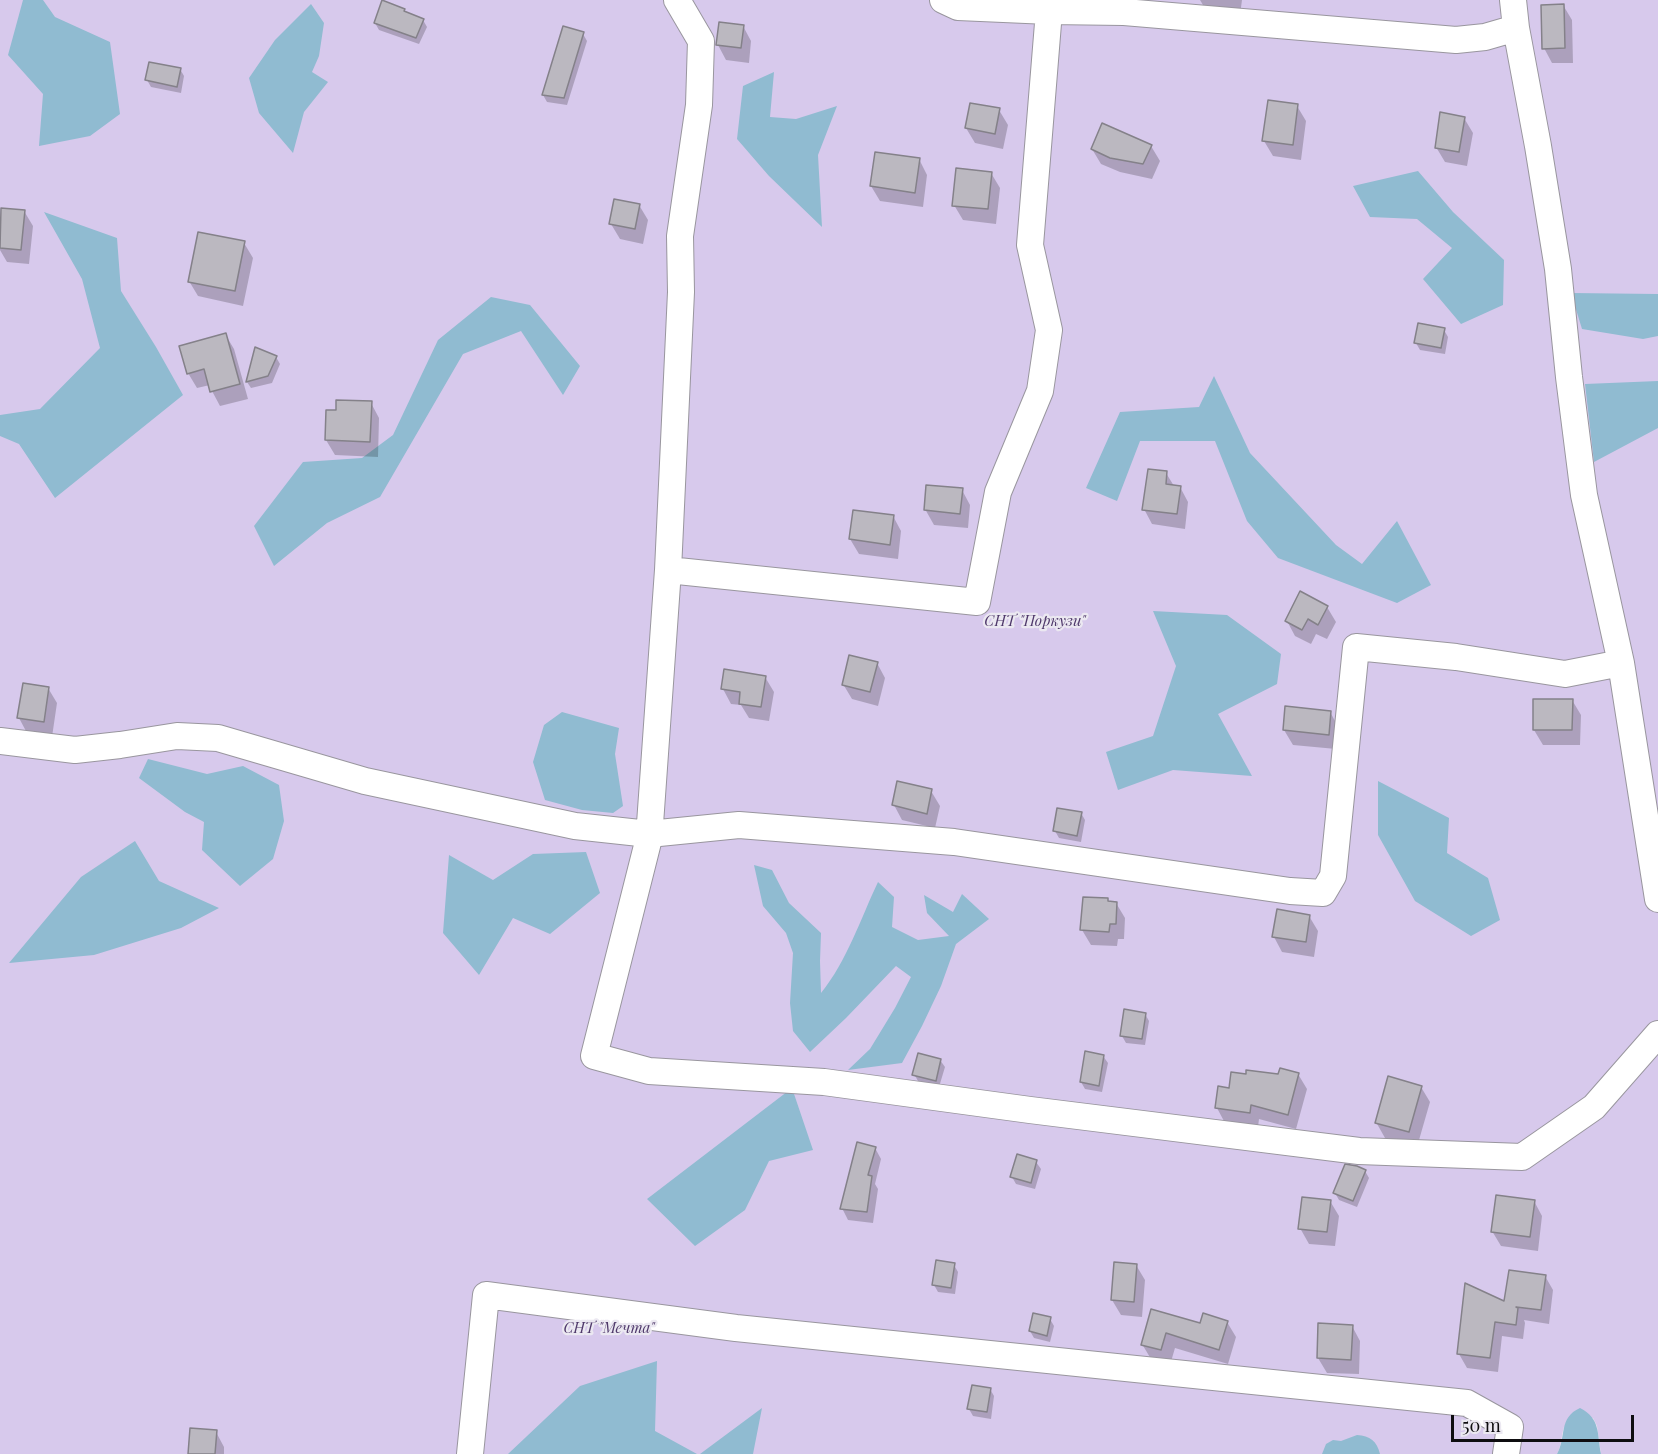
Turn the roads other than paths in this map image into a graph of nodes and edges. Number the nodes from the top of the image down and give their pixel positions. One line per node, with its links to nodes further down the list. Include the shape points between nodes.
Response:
1 (677, 0): 6 (street, via 701,41 699,105 680,236 681,292)
2 (943, 0): 4 (street, via 958,7)
3 (1513, 0): 5 (street)
4 (1049, 11): 5 (street, via 1124,12 1456,40 1485,38); 6 (street, via 1030,245 1049,330 1040,391 998,492 977,602)
5 (1516, 28): 7 (street, via 1558,269 1584,495)
6 (668, 570): 9 (street)
7 (1621, 663): 9 (street, via 1565,674 1356,647 1334,876 1323,892 1290,891 954,842 739,825); 10 (street)
8 (0, 741): 9 (street, via 75,750 177,736 218,738 365,781 576,826)
9 (649, 834): 11 (street, via 594,1056 650,1071 824,1082 1359,1151 1522,1157 1594,1107)
10 (1658, 898)
11 (1658, 1034)
12 (470, 1454): 13 (street, via 486,1295 736,1328 1467,1403 1510,1427)
13 (1506, 1454)

